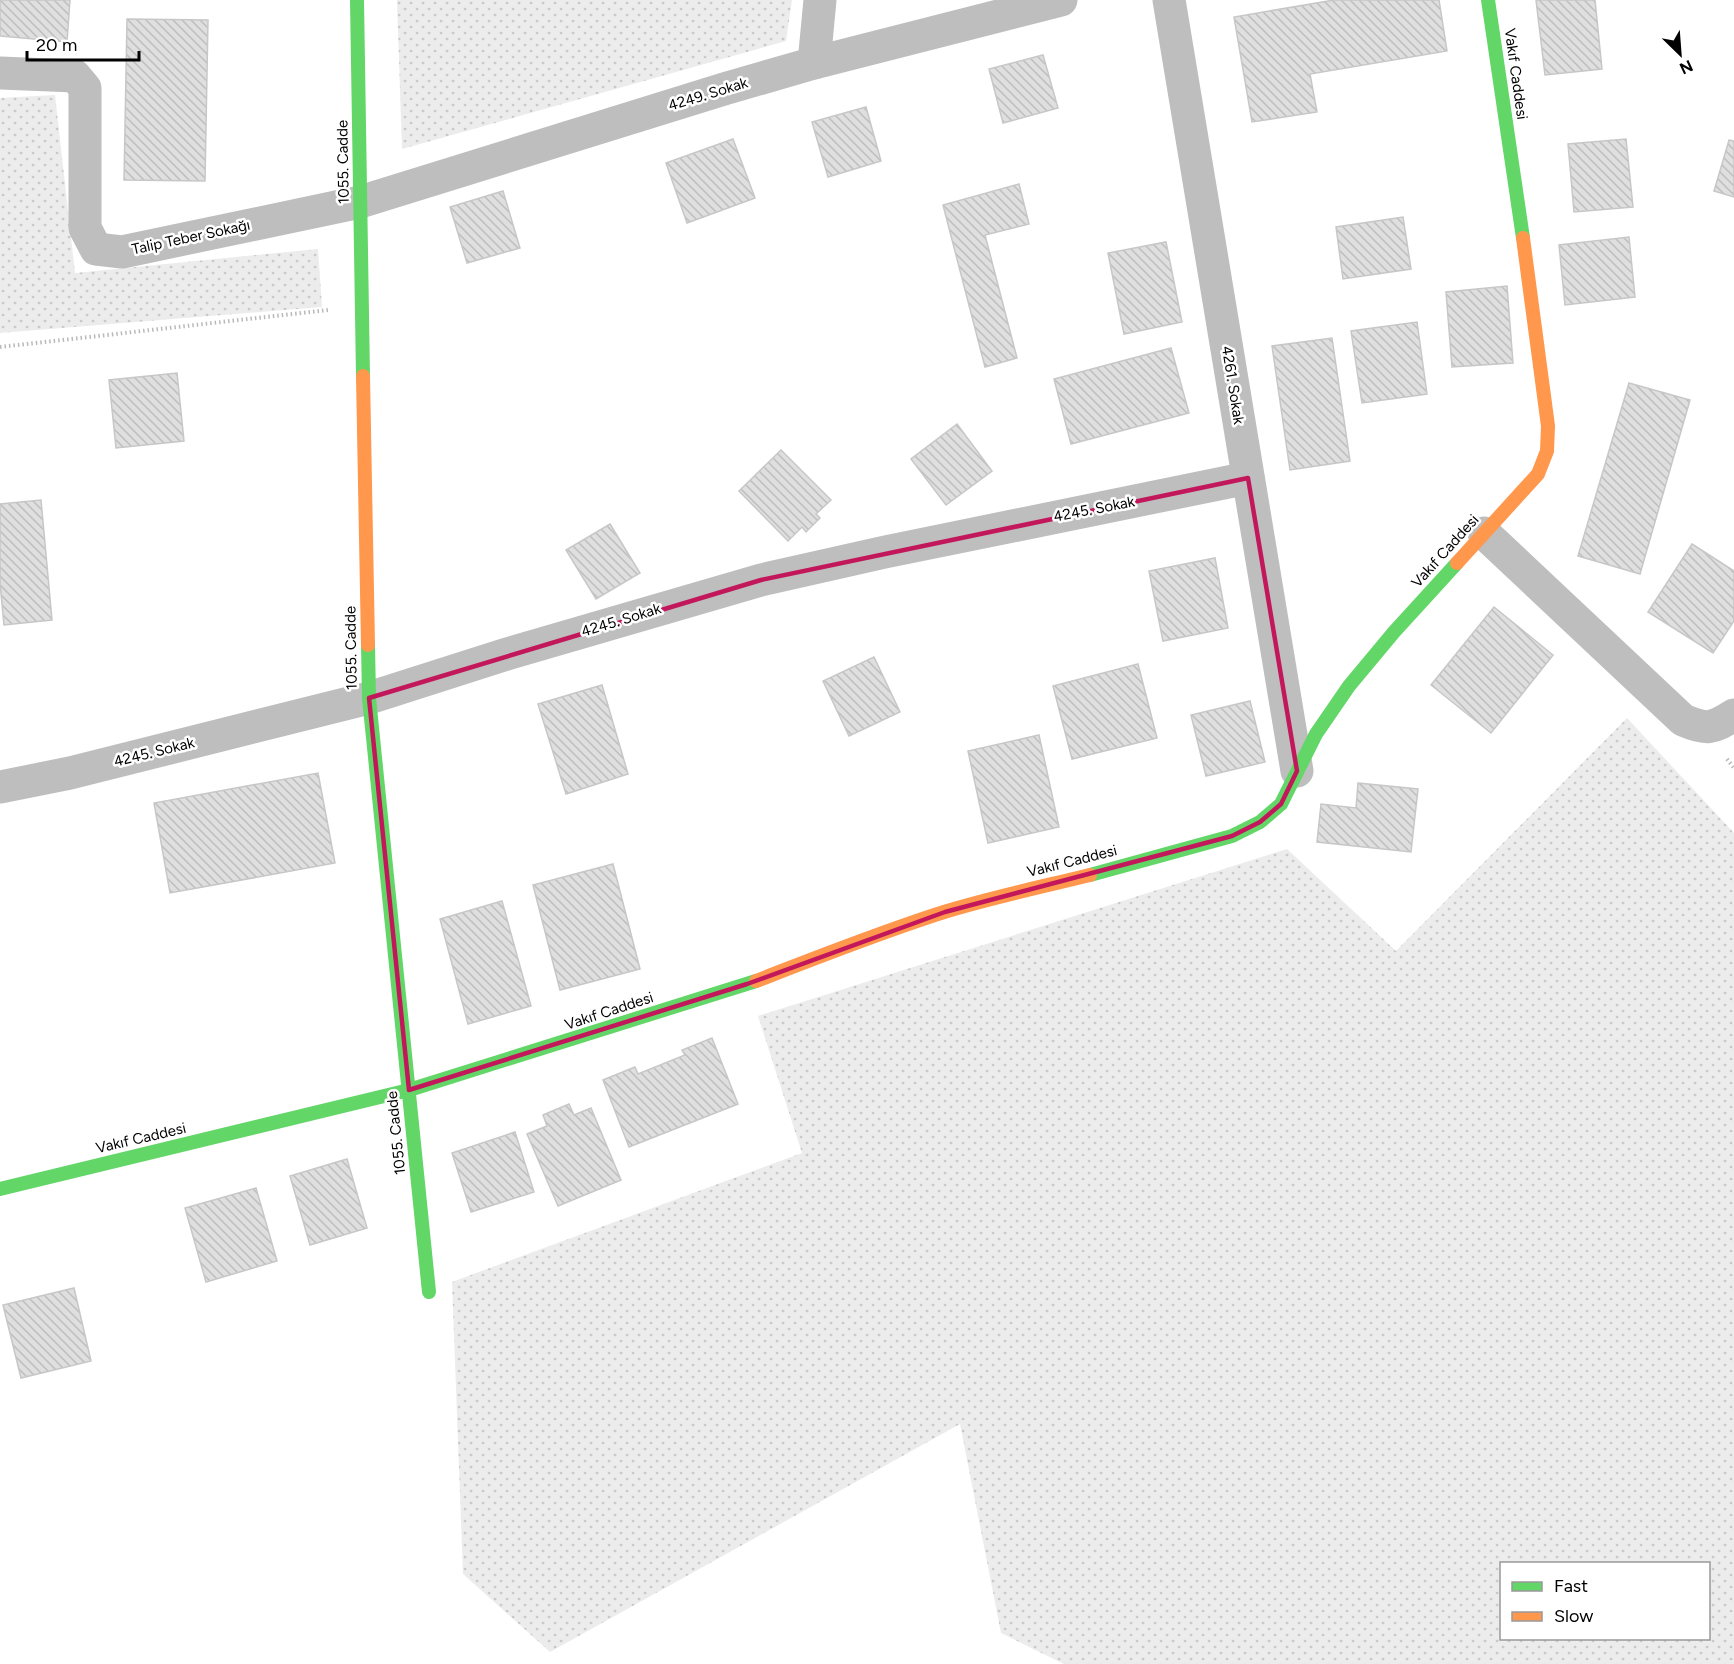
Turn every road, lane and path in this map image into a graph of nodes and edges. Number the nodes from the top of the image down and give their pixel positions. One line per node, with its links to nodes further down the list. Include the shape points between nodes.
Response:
1 (357, 0): 8 (street, 1055. Cadde)
2 (820, 0): 6 (street)
3 (1061, 0): 6 (street, 4249. Sokak)
4 (1169, 0): 11 (street, 4261. Sokak)
5 (1488, 0): 12 (street, Vakıf Caddesi, via 1548,426 1547,451 1538,474)
6 (814, 63): 8 (street, 4249. Sokak)
7 (0, 73): 8 (street, Talip Teber Sokağı, via 75,76 85,88 85,228 96,249 122,252)
8 (360, 202): 9 (street, 1055. Cadde)
9 (362, 307): 10 (path); 13 (street, 1055. Cadde)
10 (0, 347)
11 (1248, 478): 13 (street, 4245. Sokak, via 761,580); 15 (street, 4261. Sokak)
12 (1484, 533): 14 (street, via 1683,720 1703,728 1721,724); 15 (street, Vakıf Caddesi, via 1349,686 1316,734)
13 (369, 698): 16 (street, 4245. Sokak); 17 (street, 1055. Cadde)
14 (1734, 715)
15 (1297, 771): 17 (street, Vakıf Caddesi, via 1281,804 1260,822 1232,836 945,912 747,984)
16 (0, 787)
17 (409, 1090): 18 (street, Vakıf Caddesi); 19 (street, 1055. Cadde)
18 (0, 1189)
19 (429, 1292)

